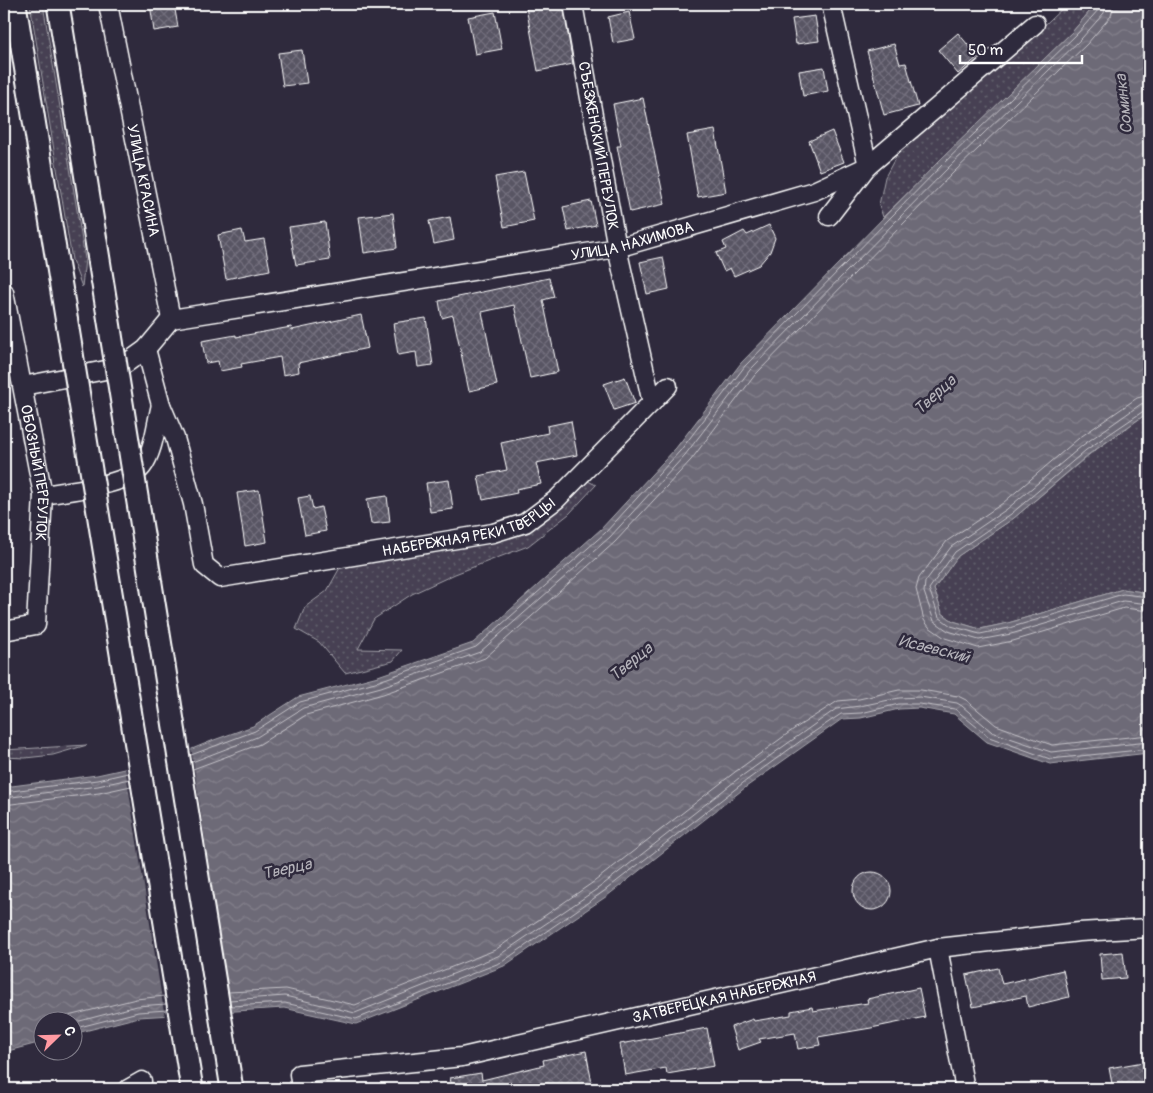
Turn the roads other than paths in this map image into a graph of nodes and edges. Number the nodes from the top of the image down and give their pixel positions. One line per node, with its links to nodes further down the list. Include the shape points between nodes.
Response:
1 (15, 4): 23 (main road, bridge)
2 (58, 4): 24 (main road, bridge)
3 (108, 4): 11 (street, УЛИЦА КРАСИНА)
4 (573, 4): 9 (street, СЪЕЗЖЕНСКИЙ ПЕРЕУЛОК)
5 (831, 4): 7 (street)
6 (1035, 24): 7 (street, УЛИЦА НАХИМОВА)
7 (868, 166): 8 (street); 9 (street, УЛИЦА НАХИМОВА, via 814,191)
8 (829, 216)
9 (617, 248): 11 (street, УЛИЦА НАХИМОВА); 16 (street, СЪЕЗЖЕНСКИЙ ПЕРЕУЛОК)
10 (4, 292): 13 (street, ОБОЗНЫЙ ПЕРЕУЛОК)
11 (171, 319): 12 (street)
12 (146, 349): 14 (street, via 121,367); 17 (street)
13 (11, 362): 14 (street, ОБОЗНЫЙ ПЕРЕУЛОК)
14 (23, 386): 18 (street, ОБОЗНЫЙ ПЕРЕУЛОК)
15 (668, 386): 16 (street, НАБЕРЕЖНАЯ РЕКИ ТВЕРЦЫ)
16 (652, 403): 17 (street, НАБЕРЕЖНАЯ РЕКИ ТВЕРЦЫ, via 557,500 525,523 493,532 220,578 204,565 193,504 175,438)
17 (161, 405): 18 (street, via 153,444 142,468 122,480)
18 (43, 495): 19 (street, ОБОЗНЫЙ ПЕРЕУЛОК, via 36,625)
19 (4, 631)
20 (1149, 928): 21 (street, ЗАТВЕРЕЦКАЯ НАБЕРЕЖНАЯ, via 1078,932)
21 (938, 948): 22 (street, ЗАТВЕРЕЦКАЯ НАБЕРЕЖНАЯ, via 462,1057); 25 (street)
22 (300, 1082)
23 (192, 1089)
24 (232, 1089)
25 (965, 1089)

